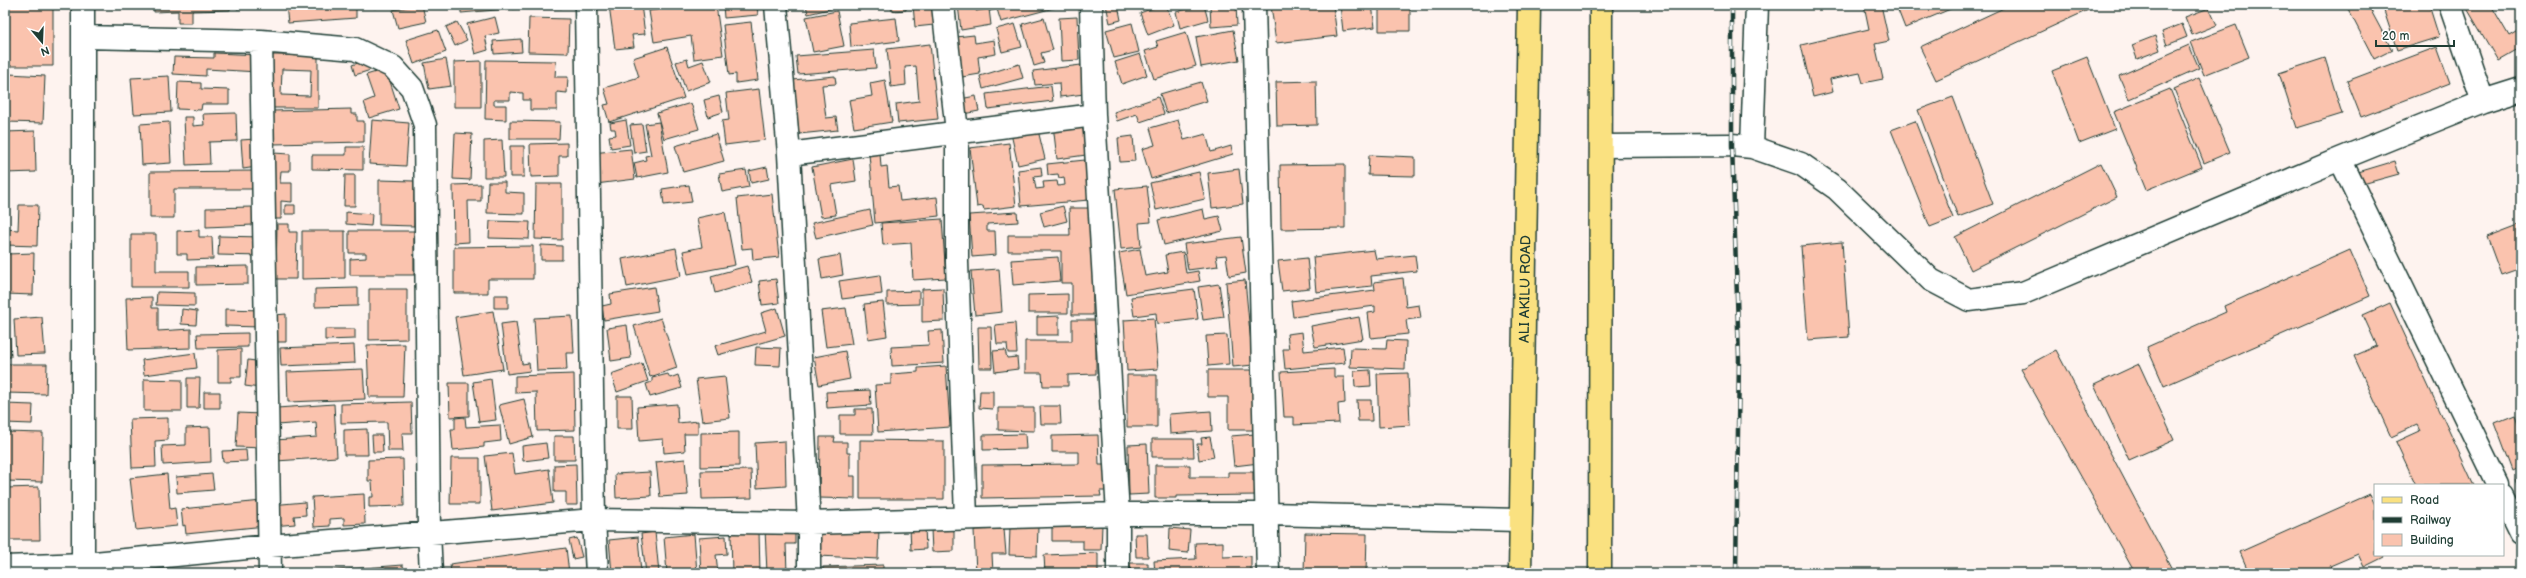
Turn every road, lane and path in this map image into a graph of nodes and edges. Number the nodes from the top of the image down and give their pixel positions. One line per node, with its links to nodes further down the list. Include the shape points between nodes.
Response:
1 (83, 5): 11 (street)
2 (586, 5): 26 (street)
3 (776, 5): 19 (street)
4 (943, 5): 16 (street)
5 (1092, 5): 15 (street)
6 (1254, 5): 24 (street)
7 (1529, 5): 27 (main road, ALI AKILU ROAD)
8 (1601, 5): 17 (main road)
9 (1757, 5): 18 (street)
10 (2450, 5): 14 (street)
11 (84, 37): 12 (street); 33 (street)
12 (261, 41): 29 (street, via 355,49 393,67 412,88 425,125); 31 (street)
13 (2521, 89): 14 (street)
14 (2483, 101): 20 (street)
15 (1094, 115): 16 (street); 23 (street)
16 (956, 132): 19 (street); 25 (street, via 957,262)
17 (1602, 146): 18 (street); 41 (main road)
18 (1752, 147): 20 (street, via 1801,164 1837,189 1931,280 1969,300 2023,292)
19 (789, 154): 28 (street)
20 (2340, 159): 21 (street)
21 (2498, 484)
22 (2504, 498): 30 (street)
23 (1118, 514): 24 (street); 25 (street); 38 (street)
24 (1268, 514): 27 (street); 39 (street)
25 (966, 518): 28 (street)
26 (594, 520): 28 (street); 29 (street); 36 (street)
27 (1519, 520): 40 (main road, ALI AKILU ROAD)
28 (809, 523): 37 (street)
29 (429, 532): 31 (street); 35 (street)
30 (2521, 533)
31 (270, 546): 33 (street); 34 (street)
32 (5, 567): 33 (street)
33 (84, 568)
34 (270, 573)
35 (431, 573)
36 (597, 573)
37 (809, 573)
38 (1118, 573)
39 (1268, 573)
40 (1520, 573)
41 (1600, 573)

